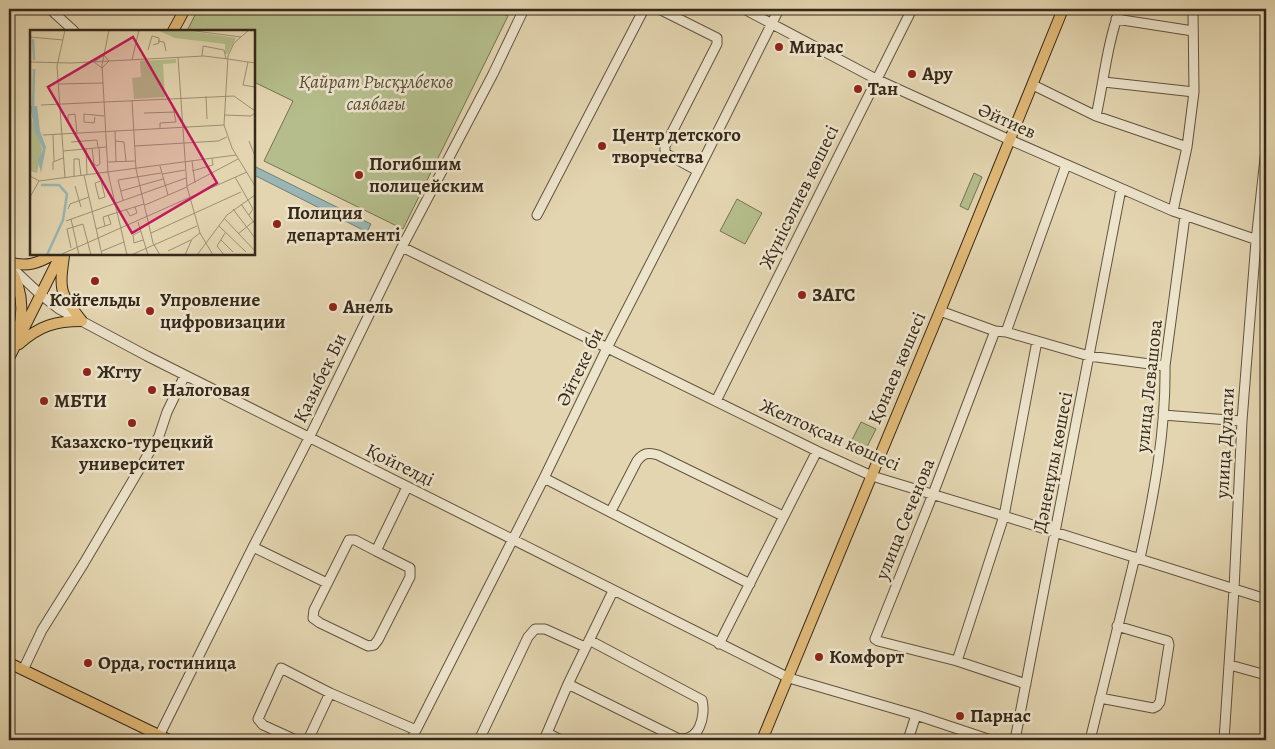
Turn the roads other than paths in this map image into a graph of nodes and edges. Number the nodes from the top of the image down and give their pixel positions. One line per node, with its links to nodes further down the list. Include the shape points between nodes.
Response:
1 (50, 9): 14 (street)
2 (185, 9): 15 (main road)
3 (524, 9): 33 (street, Қазыбек Би)
4 (644, 9): 29 (street)
5 (659, 9): 26 (street, via 717,38 717,44 665,146 665,153)
6 (744, 9): 13 (street, Әйтиев)
7 (780, 9): 13 (street, Әйтеке би)
8 (912, 9): 17 (street, Жүнісәлиев көшесі)
9 (1063, 9): 19 (main road, Қонаев көшесі)
10 (1120, 9): 12 (street)
11 (1193, 9): 16 (street)
12 (1116, 19): 16 (street); 18 (street)
13 (772, 24): 17 (street, Әйтиев); 26 (street, Әйтеке би)
14 (73, 30)
15 (174, 30)
16 (1193, 31): 20 (street)
17 (876, 79): 22 (street, Әйтиев); 49 (street, Жүнісәлиев көшесі)
18 (1104, 82): 20 (street); 21 (street)
19 (1033, 85): 21 (street); 22 (main road, Қонаев көшесі)
20 (1194, 92): 23 (street)
21 (1096, 116): 23 (street)
22 (1010, 140): 25 (street, Әйтиев); 39 (main road, Қонаев көшесі)
23 (1187, 146): 28 (street)
24 (1266, 149): 31 (street, улица Дулати)
25 (1066, 165): 27 (street, Әйтиев); 42 (street)
26 (698, 171): 44 (street, Әйтеке би)
27 (1121, 189): 28 (street, Әйтиев); 46 (street, Дәненұлы көшесі)
28 (1173, 211): 30 (street, Әйтиев)
29 (537, 215)
30 (1185, 216): 31 (street, Әйтиев); 47 (street, улица Левашова)
31 (1256, 241): 32 (street, Әйтиев); 51 (street, улица Дулати)
32 (1266, 243)
33 (402, 247): 44 (street, Желтоқсан көшесі); 52 (street, Қазыбек Би)
34 (52, 255): 37 (main road, via 37,263)
35 (62, 255): 38 (main road)
36 (63, 255): 40 (main road, via 62,295)
37 (9, 265): 38 (street, Қойгелді); 45 (main road, via 15,276 22,308)
38 (41, 295): 40 (street, Қойгелді); 45 (main road)
39 (940, 311): 41 (street); 54 (main road, Қонаев көшесі)
40 (82, 321): 45 (main road, via 47,326 28,336); 48 (street, Қойгелді)
41 (995, 331): 42 (street); 57 (street, улица Сеченова)
42 (1006, 332): 43 (street)
43 (1037, 341): 46 (street); 60 (street)
44 (607, 348): 49 (street, Желтоқсан көшесі); 55 (street, Әйтеке би)
45 (11, 354)
46 (1089, 356): 47 (street); 61 (street, Дәненұлы көшесі)
47 (1165, 366): 50 (street, улица Левашова)
48 (185, 375): 52 (street, Қойгелді); 77 (street, via 159,436 42,630)
49 (716, 401): 53 (street, Желтоқсан көшесі)
50 (1163, 415): 51 (street); 65 (street, улица Левашова, via 1153,498)
51 (1242, 421): 68 (street, улица Дулати)
52 (309, 438): 56 (street, Қойгелді); 63 (street, Қазыбек Би)
53 (817, 451): 54 (street, Желтоқсан көшесі); 59 (street)
54 (872, 476): 57 (street, Желтоқсан көшесі); 79 (main road, Қонаев көшесі)
55 (544, 478): 58 (street); 62 (street, Әйтеке би)
56 (407, 487): 62 (street, Қойгелді); 64 (street)
57 (933, 494): 60 (street, Желтоқсан көшесі); 74 (street, улица Сеченова, via 875,639)
58 (611, 511): 59 (street, via 637,461 648,452); 67 (street)
59 (783, 516): 67 (street)
60 (1004, 516): 61 (street, Желтоқсан көшесі); 74 (street)
61 (1056, 532): 65 (street, Желтоқсан көшесі); 81 (street, Дәненұлы көшесі)
62 (513, 538): 69 (street, Қойгелді); 85 (street, Әйтеке би)
63 (253, 547): 66 (street); 87 (street, Қазыбек Би)
64 (376, 551): 66 (street, via 349,540); 66 (street, via 410,568 410,577 374,645 368,646 313,618)
65 (1138, 558): 68 (street, Желтоқсан көшесі); 71 (street, улица Левашова)
66 (327, 583)
67 (750, 584): 73 (street)
68 (1234, 589): 70 (street, Желтоқсан көшесі); 76 (street, улица Дулати)
69 (614, 591): 72 (street); 73 (street, Қойгелді)
70 (1266, 598)
71 (1117, 626): 83 (street, улица Левашова); 83 (street, via 1168,641 1160,702 1153,708)
72 (587, 644): 80 (street); 80 (street, via 702,700 705,711 701,725 692,738 684,740); 91 (street, via 545,629 535,629 528,636)
73 (719, 644): 79 (street, Қойгелді)
74 (957, 661): 81 (street, улица Сеченова)
75 (9, 663): 77 (main road)
76 (1230, 665): 78 (street); 98 (street, улица Дулати)
77 (23, 670): 87 (main road)
78 (1266, 675)
79 (789, 678): 84 (street, Қойгелді); 93 (main road, Қонаев көшесі)
80 (568, 684): 86 (street)
81 (1026, 684): 96 (street, Дәненұлы көшесі)
82 (330, 693): 85 (street); 88 (street, via 281,668 258,719 263,725); 89 (street)
83 (1100, 698): 97 (street, улица Левашова)
84 (916, 715): 94 (street); 95 (street, Қойгелді)
85 (416, 730): 90 (street, Әйтеке би)
86 (546, 737): 92 (street)
87 (162, 739)
88 (296, 740)
89 (308, 740)
90 (411, 740)
91 (479, 740)
92 (561, 740)
93 (762, 740)
94 (908, 740)
95 (991, 740)
96 (1016, 740)
97 (1090, 740)
98 (1224, 740)

